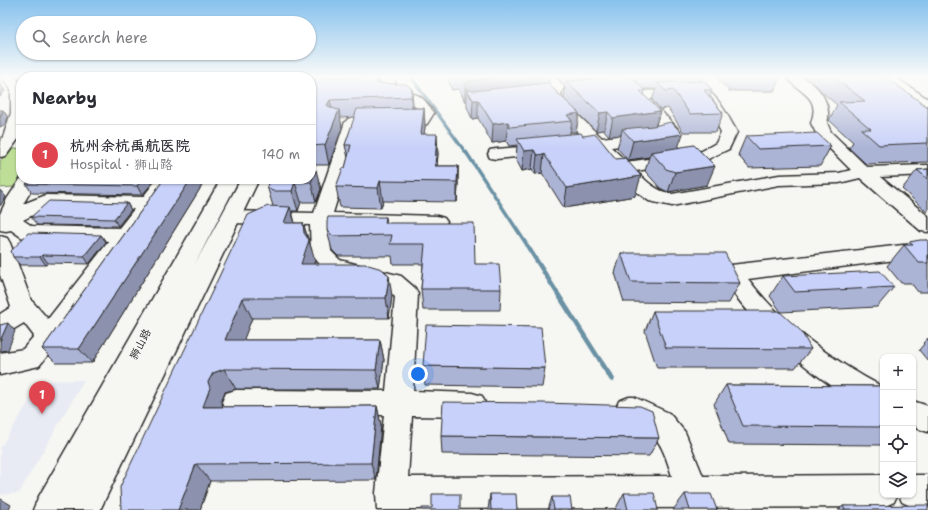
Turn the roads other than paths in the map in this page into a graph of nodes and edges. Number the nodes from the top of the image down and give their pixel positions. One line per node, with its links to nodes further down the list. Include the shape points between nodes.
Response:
1 (14, 101): 11 (street)
2 (419, 101): 9 (street, via 427,113 422,121)
3 (556, 101): 12 (street)
4 (640, 101): 12 (street, via 671,131 665,135)
5 (709, 101): 15 (street, via 718,111 729,132 723,146 706,155)
6 (820, 101): 17 (street, via 822,117 819,123 824,134)
7 (908, 101): 8 (street)
8 (928, 114)
9 (384, 121)
10 (354, 122): 26 (street)
11 (11, 138): 13 (street)
12 (599, 144): 14 (street); 15 (street)
13 (0, 152)
14 (496, 154)
15 (622, 168): 17 (street, via 656,197 672,200 779,180 839,178)
16 (928, 170): 17 (street)
17 (863, 172): 29 (street)
18 (162, 184): 24 (street)
19 (227, 184): 51 (main road, 狮山路)
20 (248, 184): 25 (main road)
21 (24, 186): 22 (street); 23 (street); 27 (street)
22 (0, 194)
23 (46, 201): 24 (street); 27 (street)
24 (148, 203): 31 (street)
25 (231, 217): 26 (street); 52 (main road)
26 (323, 219): 28 (street); 41 (street, via 319,227 321,253 333,266 393,282 407,294)
27 (4, 220): 30 (street); 32 (street)
28 (437, 222)
29 (928, 226)
30 (28, 232): 31 (street); 32 (street)
31 (124, 235): 37 (street)
32 (1, 246): 34 (street)
33 (928, 251): 39 (street, via 731,273 757,306 793,342 850,383)
34 (7, 286): 35 (street)
35 (26, 310): 36 (street); 37 (street)
36 (0, 323)
37 (49, 336): 38 (street, via 30,358)
38 (0, 364)
39 (880, 399)
40 (236, 402): 41 (street)
41 (399, 403): 42 (street); 50 (street)
42 (493, 406)
43 (603, 409): 49 (street, via 634,410 659,422 675,442)
44 (916, 415): 45 (street)
45 (928, 419)
46 (880, 491): 49 (street)
47 (916, 491): 48 (street)
48 (928, 491)
49 (693, 492): 50 (street)
50 (393, 502)
51 (50, 510)
52 (82, 510)

